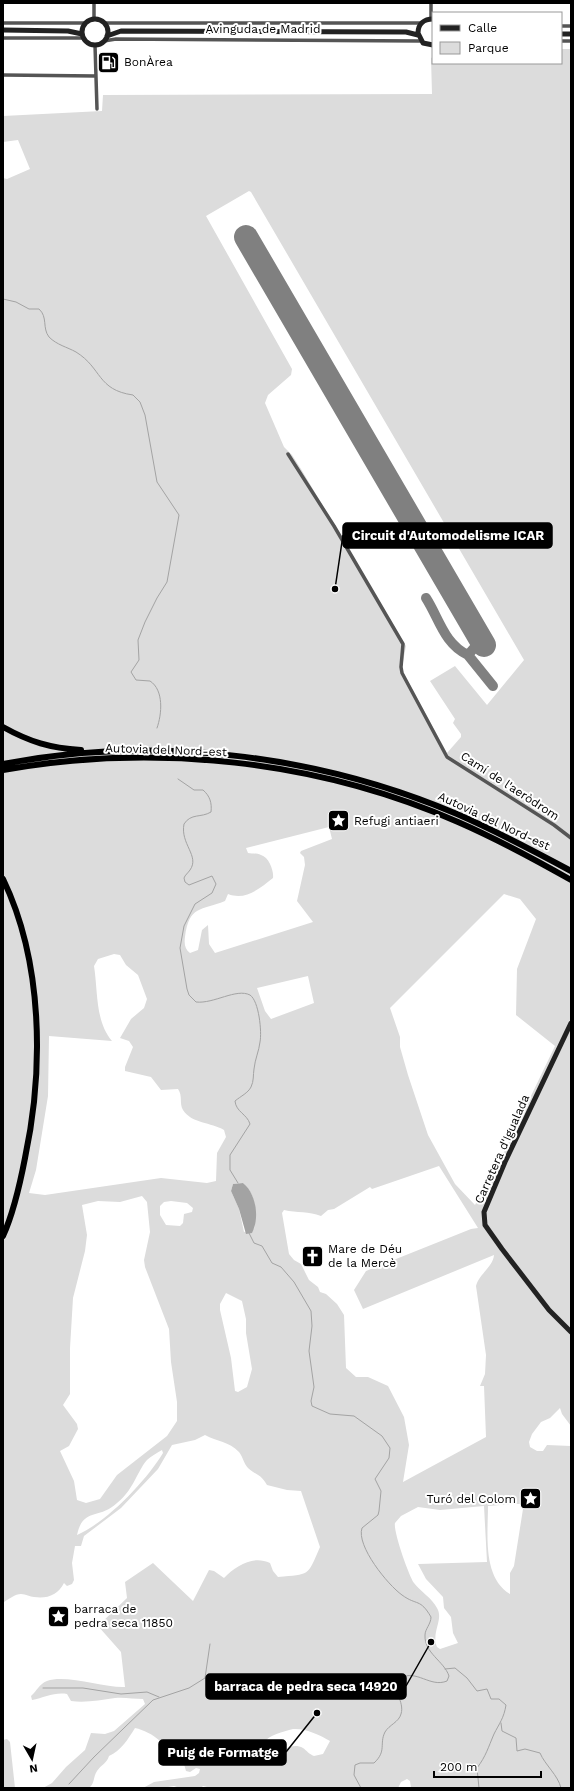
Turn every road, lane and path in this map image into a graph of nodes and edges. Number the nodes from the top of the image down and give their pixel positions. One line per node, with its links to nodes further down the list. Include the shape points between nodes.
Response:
1 (94, 3): 3 (street)
2 (431, 3): 4 (street)
3 (94, 19): 6 (street); 7 (street)
4 (432, 19): 8 (street)
5 (3, 23): 6 (street)
6 (84, 25): 10 (street); 14 (street)
7 (106, 25): 8 (street, Avinguda de Madrid); 11 (street, Avinguda de Madrid); 16 (street)
8 (420, 25): 12 (street, Avinguda de Madrid); 13 (street)
9 (3, 30): 10 (street)
10 (68, 31): 14 (street)
11 (121, 31): 12 (street, Avinguda de Madrid); 16 (street, Avinguda de Madrid)
12 (406, 32): 13 (street, Avinguda de Madrid)
13 (418, 35): 17 (street)
14 (83, 36): 15 (street); 18 (street, via 88,42)
15 (3, 38)
16 (106, 38): 17 (street, Avinguda de Madrid); 18 (street)
17 (421, 41): 19 (street)
18 (96, 44): 21 (street)
19 (432, 45)
20 (3, 76): 21 (street)
21 (96, 76): 22 (street)
22 (96, 109)
23 (288, 454): 28 (street, Camí de l'aeròdrom, via 331,521 403,644 402,674 448,758)
24 (3, 727): 25 (highway, via 25,739 57,749)
25 (100, 751): 26 (highway, Autovia del Nord-est); 29 (highway, Autovia del Nord-est, via 191,752 275,762 340,775 407,795 456,814)
26 (3, 764)
27 (3, 770): 31 (highway, Autovia del Nord-est, via 81,760 156,758 234,762 291,771 363,788 429,810 485,834)
28 (571, 838)
29 (571, 871)
30 (3, 879): 33 (highway, via 26,953 38,1042 37,1087 31,1130 20,1184)
31 (571, 880)
32 (571, 1023): 34 (street, Carretera d'Igualada, via 484,1212 485,1225 502,1250 549,1310)
33 (3, 1236)
34 (571, 1332)

